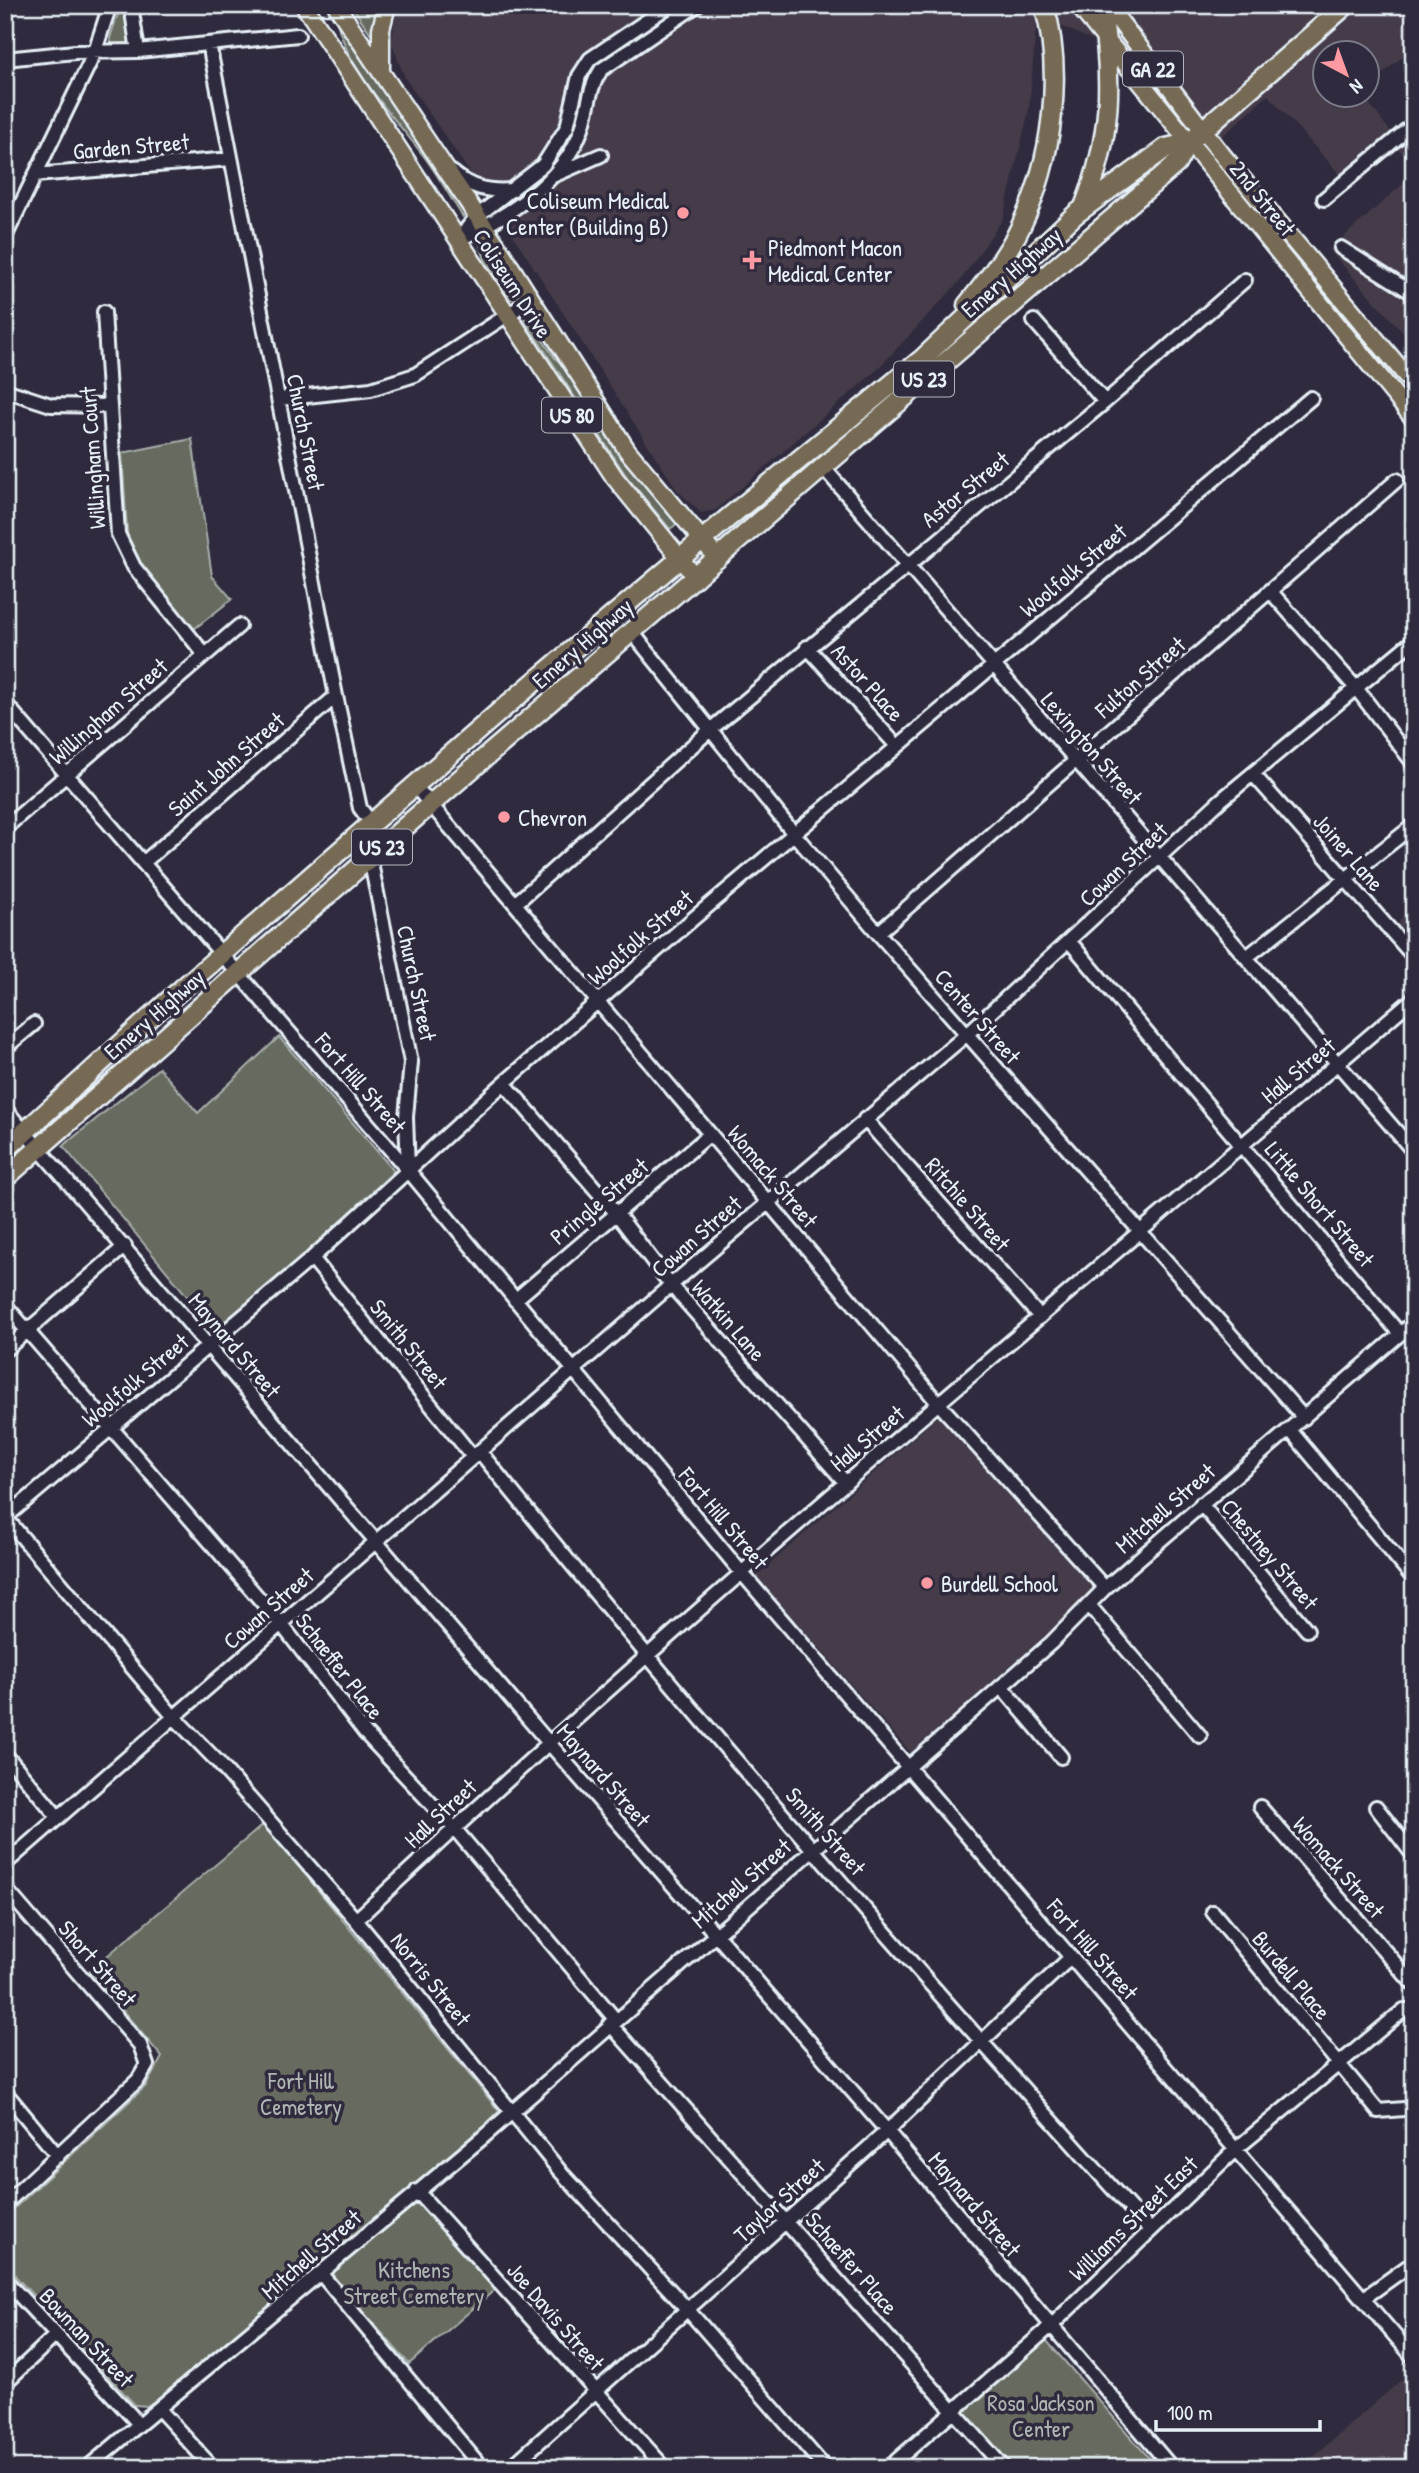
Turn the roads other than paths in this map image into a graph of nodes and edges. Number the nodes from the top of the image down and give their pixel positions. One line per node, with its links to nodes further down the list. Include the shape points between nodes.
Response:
1 (110, 5): 17 (street)
2 (131, 5): 16 (street)
3 (336, 5): 19 (main road, Coliseum Drive / US 80)
4 (387, 5): 19 (main road, via 381,30)
5 (670, 5): 28 (street, via 590,59 579,76 567,127 557,145 543,166)
6 (697, 5): 27 (street, via 601,70 593,82 581,132)
7 (1044, 5): 42 (highway, via 1053,93 1034,192 998,263)
8 (1078, 5): 15 (main road, 2nd Street / GA 22)
9 (1101, 5): 15 (highway)
10 (1107, 5): 21 (main road, 2nd Street / GA 22)
11 (1346, 5): 21 (highway, Emery Highway / US 23)
12 (307, 6): 33 (main road, Coliseum Drive / US 80)
13 (298, 35): 14 (street)
14 (209, 44): 16 (street); 24 (street, Church Street)
15 (1108, 46): 22 (main road, 2nd Street / GA 22); 30 (highway, via 1106,138)
16 (138, 51): 17 (street)
17 (94, 54): 18 (street); 26 (street)
18 (5, 59)
19 (381, 72): 25 (main road, Coliseum Drive / US 80)
20 (1414, 124): 29 (street)
21 (1203, 131): 22 (highway, Emery Highway / US 23); 43 (main road, 2nd Street)
22 (1188, 142): 30 (highway, Emery Highway / US 23, via 1166,148); 35 (highway, Emery Highway / US 23, via 1176,164); 49 (main road, 2nd Street)
23 (601, 155): 27 (street)
24 (231, 159): 26 (street, Garden Street); 46 (street, Church Street)
25 (443, 164): 28 (street, via 474,188); 31 (main road, Coliseum Drive / US 80)
26 (35, 175): 32 (street)
27 (554, 175): 31 (street)
28 (512, 190): 31 (street)
29 (1324, 199)
30 (1084, 208): 35 (highway); 42 (highway, Emery Highway / US 23)
31 (481, 222): 33 (street); 38 (main road, Coliseum Drive / US 80)
32 (5, 237)
33 (458, 240): 40 (main road, Coliseum Drive / US 80)
34 (1341, 248): 37 (street)
35 (1067, 257): 50 (highway, Emery Highway / US 23)
36 (1245, 280): 47 (street, Astor Street)
37 (1414, 294)
38 (532, 299): 40 (street); 52 (main road, Coliseum Drive / US 80, via 628,450)
39 (104, 312): 48 (street, Willingham Court)
40 (508, 316): 46 (street, via 415,375 371,389); 53 (main road, Coliseum Drive / US 80, via 615,478)
41 (1034, 321): 47 (street)
42 (921, 360): 52 (highway, Emery Highway / US 23)
43 (1414, 384)
44 (5, 390): 48 (street, via 51,405)
45 (1311, 398): 63 (street, Woolfolk Street)
46 (278, 399): 65 (street, Church Street)
47 (1105, 402): 55 (street, Astor Street)
48 (108, 406): 62 (street, Willingham Court, via 115,513 122,544 140,576)
49 (1414, 419)
50 (822, 467): 54 (highway, Emery Highway / US 23); 55 (street, Lexington Street)
51 (1397, 480): 57 (street, Fulton Street)
52 (701, 541): 53 (highway, Emery Highway / US 23); 54 (main road, Coliseum Drive / US 80)
53 (678, 559): 56 (main road, Coliseum Drive); 73 (highway, Emery Highway / US 23)
54 (718, 559): 56 (highway, Emery Highway / US 23)
55 (907, 564): 61 (street, Astor Street); 63 (street, Lexington Street)
56 (696, 578): 59 (highway, Emery Highway / US 23)
57 (1271, 592): 64 (street); 69 (street, Fulton Street)
58 (239, 626): 62 (street, Willingham Street)
59 (632, 632): 67 (street, Center Street); 74 (highway, Emery Highway / US 23)
60 (1414, 640): 64 (street, Cowan Street)
61 (807, 647): 67 (street, Astor Street); 68 (street, Astor Place)
62 (205, 655): 71 (street, Willingham Street)
63 (992, 665): 68 (street, Woolfolk Street); 69 (street, Lexington Street)
64 (1356, 688): 70 (street); 72 (street, Cowan Street)
65 (336, 696): 75 (street, Church Street, via 360,808); 81 (street, Saint John Street)
66 (5, 703): 71 (street, Fort Hill Street)
67 (710, 730): 78 (street, Center Street); 83 (street, Astor Street)
68 (897, 746): 78 (street, Woolfolk Street)
69 (1075, 761): 79 (street, Lexington Street); 84 (street, Fulton Street)
70 (1414, 764)
71 (66, 774): 77 (street, Willingham Street); 81 (street, Fort Hill Street)
72 (1253, 774): 79 (street, Cowan Street); 82 (street, Joiner Lane)
73 (415, 786): 74 (street, Womack Street); 75 (highway, Emery Highway / US 23)
74 (431, 804): 80 (highway, Emery Highway / US 23); 83 (street, Womack Street)
75 (372, 824): 86 (highway, Emery Highway / US 23)
76 (1414, 825): 82 (street)
77 (5, 828)
78 (795, 835): 84 (street, Center Street); 91 (street, Woolfolk Street)
79 (1160, 858): 85 (street, Cowan Street); 87 (street, Lexington Street)
80 (370, 859): 89 (highway, Emery Highway / US 23); 98 (street, Church Street, via 411,1062)
81 (143, 863): 86 (street, Fort Hill Street)
82 (1343, 878): 87 (street); 88 (street, Joiner Lane)
83 (516, 903): 91 (street, Womack Street)
84 (878, 933): 93 (street, Center Street)
85 (1070, 942): 93 (street, Cowan Street); 103 (street, Little Short Street)
86 (221, 955): 89 (street, Fort Hill Street); 100 (highway, Emery Highway / US 23)
87 (1248, 956): 95 (street, Lexington Street)
88 (1414, 957)
89 (237, 974): 102 (street, Fort Hill Street); 104 (highway, Emery Highway / US 23)
90 (1414, 998): 95 (street, Hall Street)
91 (599, 1001): 96 (street, Woolfolk Street); 101 (street, Womack Street)
92 (34, 1024): 94 (street)
93 (966, 1035): 99 (street, Cowan Street); 111 (street, Center Street)
94 (5, 1048)
95 (1339, 1062): 103 (street, Hall Street); 106 (street, Lexington Street)
96 (505, 1083): 107 (street, Woolfolk Street); 110 (street, Watkin Lane)
97 (5, 1109): 100 (street, Maynard Street)
98 (406, 1117): 102 (street, via 398,1132); 107 (street, Church Street)
99 (865, 1119): 109 (street, Cowan Street); 117 (street, Ritchie Street)
100 (25, 1132): 104 (street, Maynard Street); 105 (highway, Emery Highway / US 23)
101 (710, 1134): 109 (street, Womack Street); 110 (street, Pringle Street)
102 (384, 1142): 107 (street, Fort Hill Street)
103 (1243, 1144): 111 (street, Hall Street); 120 (street, Little Short Street)
104 (39, 1148): 108 (highway, Emery Highway / US 23); 112 (street, Maynard Street)
105 (5, 1150)
106 (1414, 1152)
107 (408, 1170): 113 (street, Woolfolk Street); 115 (street, Fort Hill Street)
108 (5, 1178)
109 (768, 1202): 114 (street, Cowan Street); 124 (street, Womack Street)
110 (617, 1214): 114 (street, Watkin Lane); 115 (street, Pringle Street)
111 (1140, 1232): 117 (street, Hall Street); 125 (street, Center Street)
112 (125, 1246): 119 (street); 121 (street, Maynard Street)
113 (312, 1258): 121 (street, Woolfolk Street); 128 (street, Smith Street)
114 (671, 1285): 123 (street, Cowan Street); 129 (street, Watkin Lane)
115 (515, 1300): 123 (street, Fort Hill Street)
116 (5, 1306): 119 (street, Schaeffer Place)
117 (1040, 1317): 124 (street, Hall Street)
118 (1414, 1322): 120 (street, Mitchell Street)
119 (28, 1330): 122 (street); 126 (street, Schaeffer Place)
120 (1400, 1334): 125 (street, Mitchell Street)
121 (208, 1346): 126 (street, Woolfolk Street); 132 (street, Maynard Street)
122 (5, 1350)
123 (573, 1371): 128 (street, Cowan Street); 133 (street, Fort Hill Street)
124 (939, 1405): 129 (street, Hall Street); 135 (street, Womack Street)
125 (1304, 1418): 127 (street, Mitchell Street)
126 (112, 1427): 131 (street, Woolfolk Street); 137 (street, Schaeffer Place)
127 (1290, 1430): 130 (street, Mitchell Street); 134 (street)
128 (477, 1454): 132 (street, Cowan Street); 139 (street, Smith Street)
129 (846, 1483): 133 (street, Hall Street)
130 (1201, 1504): 135 (street, Mitchell Street); 138 (street, Chestney Street)
131 (5, 1517): 141 (street, Norris Street)
132 (377, 1542): 137 (street, Cowan Street); 143 (street, Maynard Street)
133 (741, 1572): 139 (street, Hall Street); 146 (street, Fort Hill Street)
134 (1414, 1579)
135 (1105, 1588): 136 (street, Mitchell Street)
136 (1089, 1605): 140 (street, Mitchell Street); 142 (street)
137 (282, 1625): 141 (street, Cowan Street); 150 (street, Schaeffer Place, via 365,1733)
138 (1307, 1630)
139 (648, 1656): 143 (street, Hall Street); 151 (street, Smith Street)
140 (1001, 1686): 145 (street); 146 (street, Mitchell Street)
141 (173, 1716): 149 (street, Cowan Street); 156 (street, Norris Street)
142 (1200, 1736)
143 (549, 1743): 150 (street, Hall Street); 157 (street, Maynard Street)
144 (5, 1754): 149 (street)
145 (1061, 1757)
146 (909, 1766): 151 (street, Mitchell Street); 158 (street, Fort Hill Street)
147 (1260, 1807): 159 (street, Womack Street)
148 (1376, 1807): 152 (street)
149 (58, 1817): 153 (street, Cowan Street)
150 (454, 1828): 156 (street, Hall Street); 162 (street, Schaeffer Place)
151 (813, 1849): 157 (street, Mitchell Street); 163 (street, Smith Street)
152 (1414, 1856)
153 (5, 1864)
154 (5, 1888): 170 (street, Short Street, via 141,2045 146,2059 145,2070)
155 (1213, 1913): 164 (street, Burdell Place)
156 (356, 1920): 167 (street, Norris Street)
157 (714, 1934): 162 (street, Mitchell Street); 168 (street, Maynard Street)
158 (1071, 1957): 163 (street, Taylor Street); 169 (street, Fort Hill Street)
159 (1414, 1985)
160 (1414, 1997): 161 (street, Williams Street East)
161 (1409, 2010): 164 (street, Williams Street East)
162 (613, 2022): 167 (street, Mitchell Street); 173 (street, Schaeffer Place)
163 (981, 2043): 168 (street, Taylor Street); 174 (street, Smith Street)
164 (1338, 2063): 166 (street, Burdell Place, via 1378,2111); 169 (street, Williams Street East)
165 (5, 2092): 170 (street)
166 (1404, 2109)
167 (511, 2110): 171 (street, Mitchell Street); 179 (street, Norris Street, via 559,2170)
168 (887, 2131): 173 (street, Taylor Street); 180 (street, Maynard Street)
169 (1236, 2149): 174 (street, Williams Street East); 178 (street, Fort Hill Street)
170 (58, 2156): 172 (street)
171 (417, 2191): 176 (street, Mitchell Street); 184 (street, Joe Davis Street)
172 (5, 2204)
173 (787, 2221): 179 (street, Taylor Street); 186 (street, Schaeffer Place)
174 (1150, 2230): 180 (street, Williams Street East)
175 (1414, 2262): 178 (street)
176 (322, 2275): 185 (street, Mitchell Street); 190 (street)
177 (5, 2280): 181 (street, Bowman Street)
178 (1364, 2298): 182 (street, Fort Hill Street)
179 (688, 2310): 184 (street, Taylor Street); 193 (street, Norris Street)
180 (1051, 2326): 186 (street, Williams Street East); 196 (street, Maynard Street)
181 (56, 2335): 183 (street); 187 (street, Bowman Street)
182 (1414, 2358)
183 (5, 2383)
184 (595, 2393): 191 (street, Taylor Street); 192 (street, Joe Davis Street)
185 (159, 2409): 187 (street, Mitchell Street); 189 (street)
186 (952, 2410): 194 (street, Williams Street East); 195 (street, Schaeffer Place)
187 (139, 2424): 188 (street, Mitchell Street)
188 (87, 2468)
189 (213, 2468)
190 (482, 2468)
191 (510, 2468)
192 (665, 2468)
193 (825, 2468)
194 (888, 2468)
195 (1004, 2468)
196 (1172, 2468)

